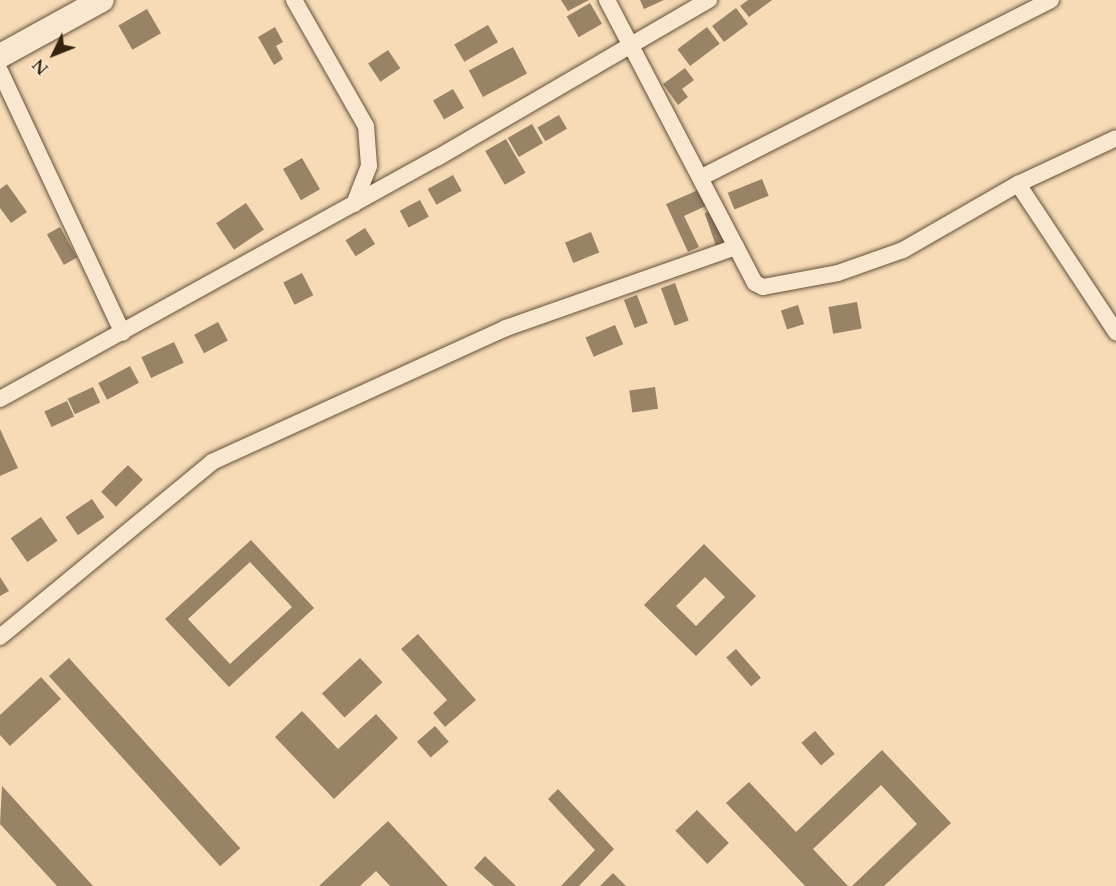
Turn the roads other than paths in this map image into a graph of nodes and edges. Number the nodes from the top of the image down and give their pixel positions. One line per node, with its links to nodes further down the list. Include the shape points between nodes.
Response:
1 (102, 0): 7 (street)
2 (294, 0): 12 (street, via 366,126 369,166)
3 (608, 0): 6 (street)
4 (709, 0): 6 (street)
5 (1051, 0): 10 (street)
6 (628, 47): 10 (street); 12 (street)
7 (0, 56)
8 (0, 71): 15 (street)
9 (1116, 138): 11 (street)
10 (704, 176): 13 (street)
11 (1018, 184): 13 (street, via 903,250 773,288 755,283); 14 (street)
12 (354, 204): 15 (street)
13 (736, 247): 17 (street, via 506,328 212,462)
14 (1116, 332)
15 (123, 333): 16 (street)
16 (0, 399)
17 (0, 636)

